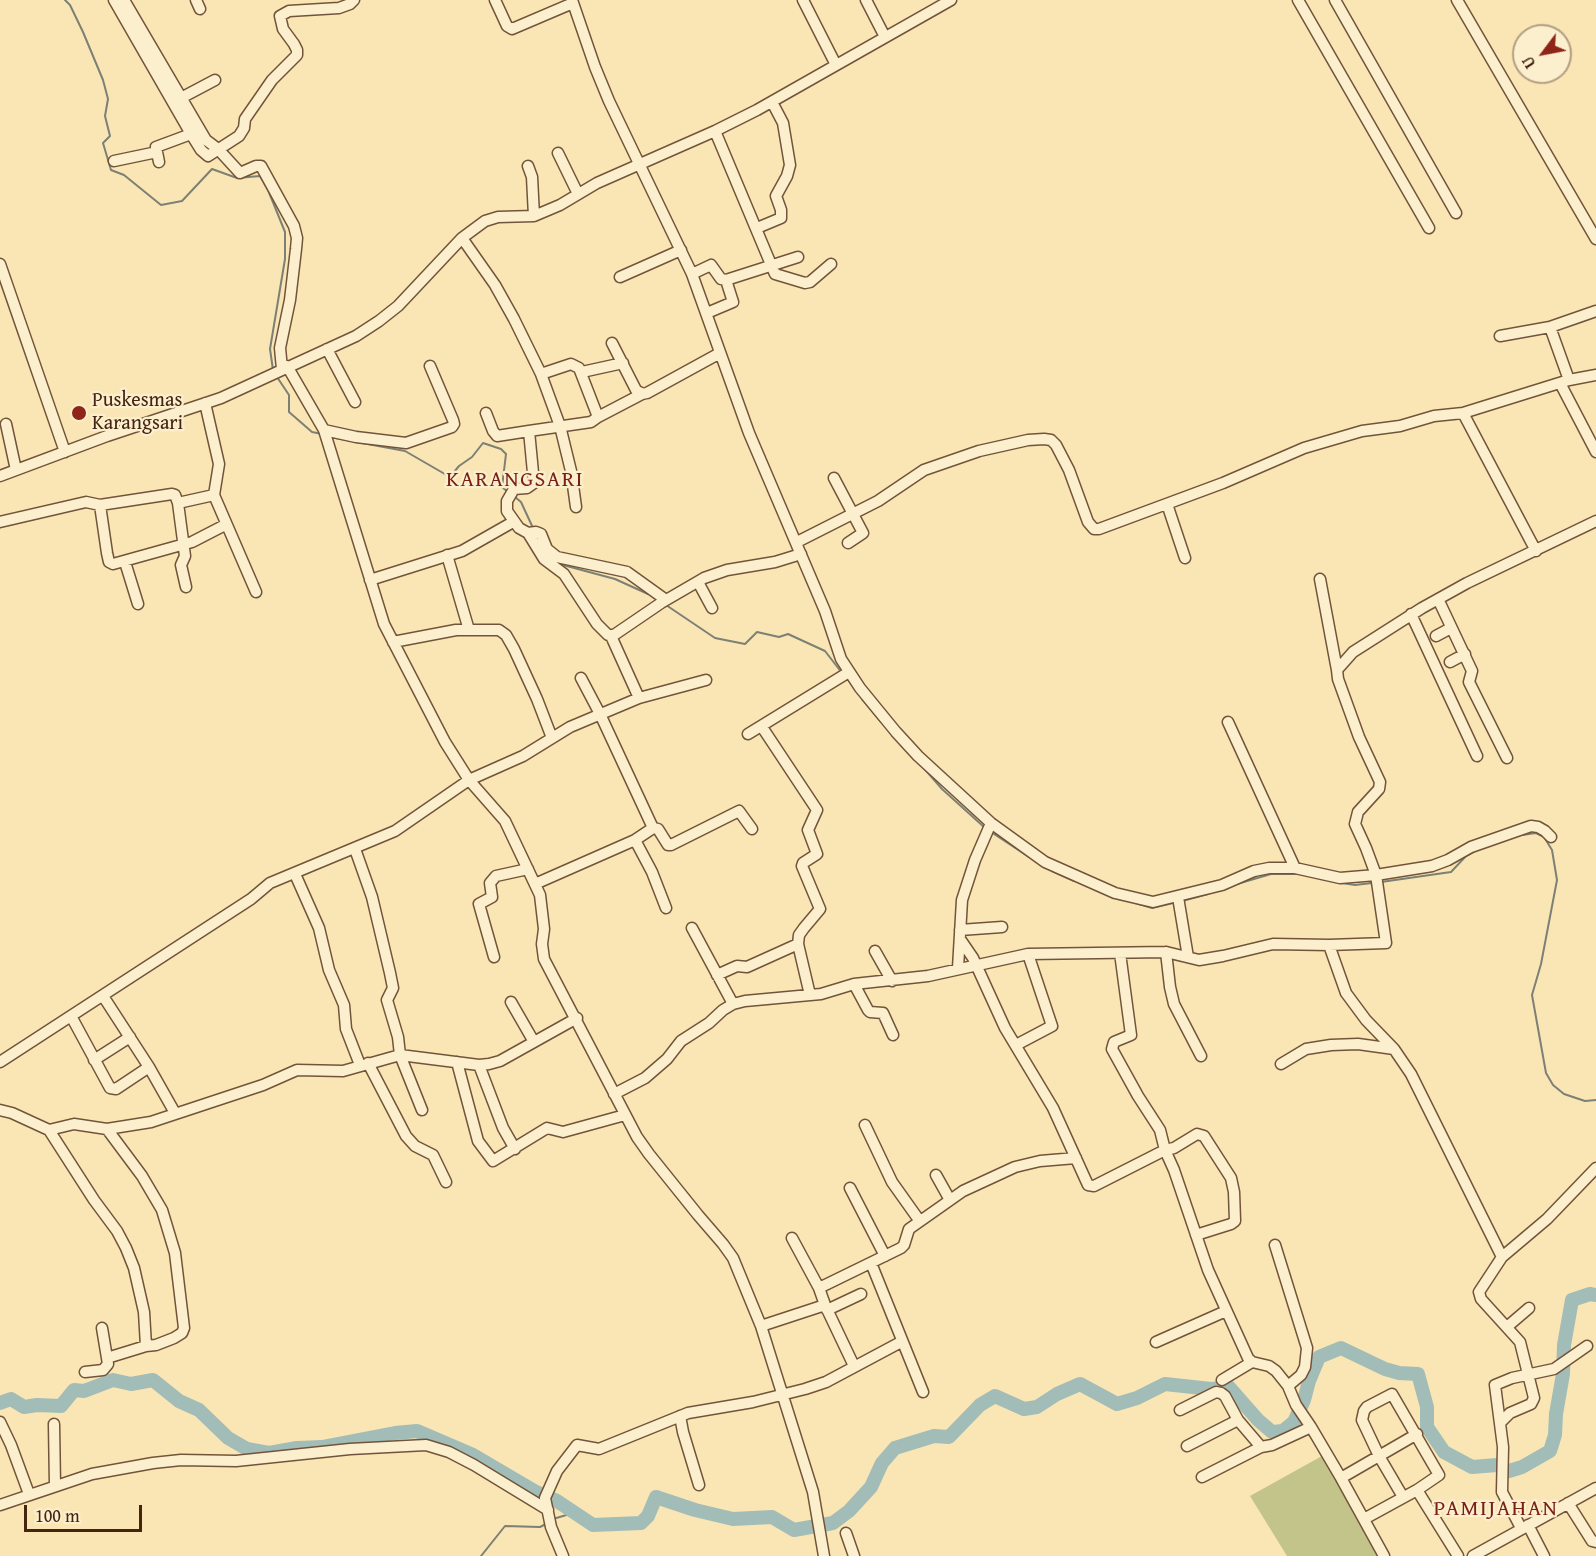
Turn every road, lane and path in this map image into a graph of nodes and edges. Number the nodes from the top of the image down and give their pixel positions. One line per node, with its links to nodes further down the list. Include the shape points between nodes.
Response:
1 (114, 0): 16 (street)
2 (124, 0): 16 (street)
3 (354, 0): 20 (street, via 339,8 289,11 280,16 297,56 272,80 245,118 242,132)
4 (495, 0): 11 (street, via 512,29)
5 (803, 0): 13 (street)
6 (867, 0): 12 (street)
7 (951, 0): 12 (street)
8 (1298, 0): 28 (street)
9 (1335, 0): 25 (street)
10 (1457, 0): 30 (street)
11 (572, 2): 22 (street, via 595,67)
12 (885, 37): 13 (street)
13 (836, 65): 15 (street)
14 (215, 80): 16 (street)
15 (772, 102): 17 (street); 27 (street, via 784,126 790,165 776,196 780,218)
16 (181, 104): 18 (street); 20 (street, via 206,140)
17 (715, 131): 22 (street); 27 (street)
18 (191, 134): 20 (street, via 208,156); 21 (street, via 156,147 158,157)
19 (558, 153): 24 (street)
20 (223, 154): 48 (street, via 240,173 261,166 294,226 297,238)
21 (114, 161)
22 (639, 163): 24 (street); 31 (street)
23 (528, 166): 26 (street)
24 (578, 194): 26 (street)
25 (1456, 213)
26 (534, 216): 29 (street, via 498,217 485,221)
27 (757, 228): 35 (street)
28 (1429, 228)
29 (462, 238): 44 (street, via 398,306 356,336); 50 (street, via 509,310)
30 (1596, 239)
31 (681, 250): 36 (street); 37 (street)
32 (798, 257): 35 (street)
33 (0, 264): 63 (street)
34 (831, 264): 35 (street, via 806,283 775,274)
35 (771, 266): 38 (street)
36 (692, 274): 38 (street, via 711,265); 40 (street)
37 (620, 277)
38 (726, 280): 40 (street, via 733,302)
39 (1596, 311): 41 (street)
40 (707, 313): 45 (street)
41 (1550, 327): 42 (street); 52 (street)
42 (1500, 336)
43 (612, 343): 46 (street)
44 (327, 350): 48 (street); 54 (street)
45 (720, 353): 53 (street); 78 (street, via 749,433)
46 (622, 363): 49 (street); 53 (street)
47 (430, 366): 61 (street, via 453,420 452,427 406,443)
48 (279, 371): 55 (street); 61 (street)
49 (582, 372): 50 (street, via 570,364); 58 (street)
50 (541, 374): 60 (street)
51 (1596, 375): 52 (street)
52 (1564, 382): 57 (street); 64 (street)
53 (642, 394): 58 (street)
54 (355, 402)
55 (205, 403): 63 (street); 68 (street, via 217,454)
56 (486, 413): 62 (street, via 497,436)
57 (1463, 413): 70 (street, via 1434,416 1304,448); 81 (street)
58 (598, 417): 60 (street, via 591,422)
59 (6, 424): 65 (street)
60 (560, 426): 62 (street); 72 (street)
61 (324, 430): 87 (street)
62 (529, 431): 76 (street, via 530,486 514,489 507,501 506,509)
63 (65, 452): 65 (street)
64 (1596, 452)
65 (16, 470): 66 (street)
66 (0, 476)
67 (834, 478): 73 (street)
68 (214, 495): 69 (street); 77 (street)
69 (178, 503): 71 (street, via 172,494); 80 (street)
70 (1167, 504): 73 (street, via 1094,529 1056,445 1044,439 979,451 934,465); 85 (street)
71 (100, 505): 75 (street, via 86,502); 86 (street, via 109,562)
72 (576, 507)
73 (852, 514): 78 (street); 79 (street, via 863,533)
74 (1596, 521): 81 (street)
75 (0, 522)
76 (513, 522): 83 (street, via 477,544); 84 (street, via 519,528 541,534)
77 (225, 525): 80 (street); 91 (street)
78 (797, 542): 82 (street)
79 (848, 543)
80 (183, 545): 86 (street); 90 (street, via 185,556 181,565)
81 (1536, 551): 92 (street)
82 (801, 554): 89 (street, via 727,570); 105 (street)
83 (447, 555): 87 (street); 98 (street)
84 (547, 556): 93 (street, via 627,572); 99 (street, via 564,574 602,631)
85 (1185, 558)
86 (125, 562): 94 (street)
87 (370, 579): 101 (street)
88 (1320, 579): 104 (street)
89 (698, 582): 93 (street); 95 (street)
90 (186, 587)
91 (256, 592)
92 (1438, 599): 96 (street); 97 (street)
93 (664, 601): 99 (street)
94 (138, 604)
95 (712, 608)
96 (1411, 614): 104 (street, via 1353,652); 114 (street)
97 (1451, 628): 100 (street); 102 (street)
98 (469, 630): 101 (street); 113 (street, via 499,630 506,634)
99 (611, 636): 108 (street)
100 (1436, 636)
101 (393, 642): 116 (street)
102 (1464, 654): 103 (street); 115 (street, via 1472,671 1469,682)
103 (1450, 662)
104 (1337, 670): 126 (street, via 1359,737 1380,782 1379,789 1358,812 1355,824)
105 (846, 675): 111 (street); 118 (street)
106 (581, 678): 109 (street)
107 (706, 680): 108 (street)
108 (639, 698): 109 (street)
109 (600, 714): 113 (street); 117 (street)
110 (1228, 722): 123 (street)
111 (762, 727): 112 (street); 133 (street, via 817,810 808,830 817,854 802,866 820,909 799,935)
112 (748, 734)
113 (552, 738): 116 (street)
114 (1477, 756)
115 (1507, 758)
116 (469, 780): 122 (street, via 412,821); 124 (street, via 505,821)
117 (653, 828): 119 (street, via 671,845 739,811); 121 (street)
118 (988, 828): 128 (street, via 1045,862 1115,892 1152,902); 132 (street, via 962,900)
119 (752, 829)
120 (1551, 837): 126 (street, via 1531,826 1471,847 1432,866)
121 (635, 840): 127 (street); 129 (street)
122 (355, 849): 125 (street); 157 (street, via 372,897 390,973 393,990 387,999)
123 (1295, 868): 126 (street, via 1340,878); 128 (street, via 1261,870)
124 (528, 869): 127 (street); 139 (street, via 496,876 490,884 492,897 479,904)
125 (296, 874): 147 (street, via 270,883); 162 (street, via 319,928 329,970 344,1005 346,1029)
126 (1376, 879): 134 (street, via 1386,943)
127 (535, 884): 151 (street, via 540,895 544,959)
128 (1179, 900): 140 (street)
129 (666, 908)
130 (1002, 927): 132 (street)
131 (692, 928): 143 (street)
132 (960, 935): 141 (street); 142 (street)
133 (798, 944): 143 (street, via 747,968 737,966); 146 (street)
134 (1329, 945): 140 (street, via 1273,944 1208,959); 156 (street, via 1349,999)
135 (875, 951): 144 (street)
136 (1166, 952): 137 (street); 140 (street); 158 (street, via 1174,1004)
137 (1120, 953): 138 (street); 175 (street, via 1131,1035 1114,1042 1112,1049 1160,1130)
138 (1028, 954): 141 (street); 155 (street, via 1052,1026)
139 (494, 957)
140 (1188, 957)
141 (976, 964): 142 (street); 155 (street)
142 (958, 968): 144 (street)
143 (717, 975): 149 (street)
144 (892, 981): 145 (street)
145 (854, 984): 146 (street); 152 (street, via 868,1010 883,1013)
146 (810, 994): 149 (street)
147 (103, 996): 150 (street); 153 (street)
148 (511, 1002): 154 (street)
149 (733, 1004): 166 (street, via 681,1041 645,1078)
150 (71, 1016): 159 (street); 160 (street)
151 (577, 1018): 154 (street); 166 (street)
152 (894, 1035)
153 (130, 1037): 159 (street); 165 (street)
154 (534, 1042): 164 (street, via 500,1060)
155 (1016, 1045): 176 (street, via 1053,1108)
156 (1395, 1049): 163 (street, via 1349,1044 1321,1046 1306,1049); 187 (street)
157 (400, 1055): 161 (street); 162 (street); 168 (street)
158 (1201, 1056)
159 (93, 1060): 165 (street, via 108,1086 114,1089)
160 (0, 1062)
161 (457, 1062): 164 (street); 174 (street, via 478,1141 493,1161)
162 (364, 1064): 169 (street, via 343,1071 297,1070); 179 (street, via 406,1136 433,1155)
163 (1281, 1064)
164 (479, 1065): 174 (street)
165 (149, 1067): 169 (street)
166 (614, 1094): 170 (street)
167 (0, 1110): 173 (street)
168 (422, 1110)
169 (175, 1113): 172 (street, via 151,1122)
170 (625, 1115): 174 (street, via 564,1132 547,1128); 194 (street, via 649,1154 733,1258)
171 (865, 1125): 182 (street, via 892,1182)
172 (107, 1129): 173 (street, via 74,1125); 199 (street, via 162,1210 175,1253 184,1328 174,1338)
173 (49, 1130): 199 (street, via 126,1248 144,1312)
174 (514, 1149)
175 (1165, 1150): 176 (street, via 1090,1186); 183 (street); 183 (street, via 1201,1134 1230,1178 1235,1222)
176 (1076, 1158): 181 (street, via 1015,1167)
177 (1596, 1168): 187 (street, via 1547,1220)
178 (936, 1174): 181 (street)
179 (446, 1182)
180 (850, 1188): 186 (street)
181 (950, 1200): 182 (street)
182 (919, 1220): 186 (street, via 909,1229 904,1245)
183 (1196, 1235): 193 (street)
184 (792, 1238): 189 (street)
185 (1275, 1245): 207 (street, via 1307,1348 1301,1375)
186 (885, 1256): 188 (street)
187 (1502, 1257): 195 (street, via 1479,1295)
188 (870, 1263): 189 (street); 197 (street)
189 (819, 1288): 191 (street)
190 (861, 1294): 191 (street)
191 (826, 1308): 194 (street); 203 (street)
192 (1529, 1308): 195 (street)
193 (1226, 1311): 198 (street); 202 (street)
194 (761, 1326): 209 (street)
195 (1508, 1326): 205 (street, via 1520,1342)
196 (102, 1328): 201 (street)
197 (901, 1342): 203 (street); 208 (street)
198 (1156, 1342)
199 (146, 1346): 201 (street)
200 (1587, 1346): 205 (street, via 1554,1369)
201 (107, 1358): 204 (street, via 103,1370)
202 (1252, 1362): 206 (street); 207 (street, via 1269,1366)
203 (854, 1366): 209 (street, via 825,1382)
204 (85, 1372)
205 (1529, 1374): 214 (street, via 1533,1402 1510,1413); 214 (street, via 1495,1385)
206 (1222, 1380)
207 (1288, 1386): 216 (street)
208 (923, 1392)
209 (782, 1396): 211 (street); 237 (street, via 813,1492)
210 (1180, 1410): 212 (street, via 1216,1392 1225,1396)
211 (680, 1416): 224 (street); 231 (street, via 599,1449 577,1445 557,1471 546,1495)
212 (1238, 1420): 218 (street); 219 (street)
213 (0, 1422): 227 (street)
214 (1500, 1423): 233 (street, via 1502,1492)
215 (54, 1424): 223 (street)
216 (1309, 1424): 219 (street); 222 (street)
217 (1416, 1434): 220 (street); 220 (street, via 1394,1394 1367,1407 1362,1423); 225 (street, via 1439,1475)
218 (1187, 1446)
219 (1261, 1447): 221 (street)
220 (1379, 1456): 222 (street); 228 (street)
221 (1202, 1477)
222 (1341, 1478): 232 (street)
223 (55, 1485): 227 (street); 231 (street, via 153,1463 236,1461 426,1445 474,1465)
224 (699, 1485)
225 (1417, 1490): 228 (street); 240 (street)
226 (1595, 1491): 229 (street)
227 (29, 1494): 230 (street)
228 (1403, 1497): 232 (street)
229 (1568, 1503): 233 (street); 235 (street)
230 (0, 1505)
231 (548, 1512): 236 (street)
232 (1364, 1519): 239 (street)
233 (1525, 1527): 241 (street); 242 (street)
234 (846, 1533): 238 (street)
235 (1596, 1542)
236 (563, 1556)
237 (824, 1556)
238 (854, 1556)
239 (1384, 1556)
240 (1458, 1556)
241 (1473, 1556)
242 (1544, 1556)

